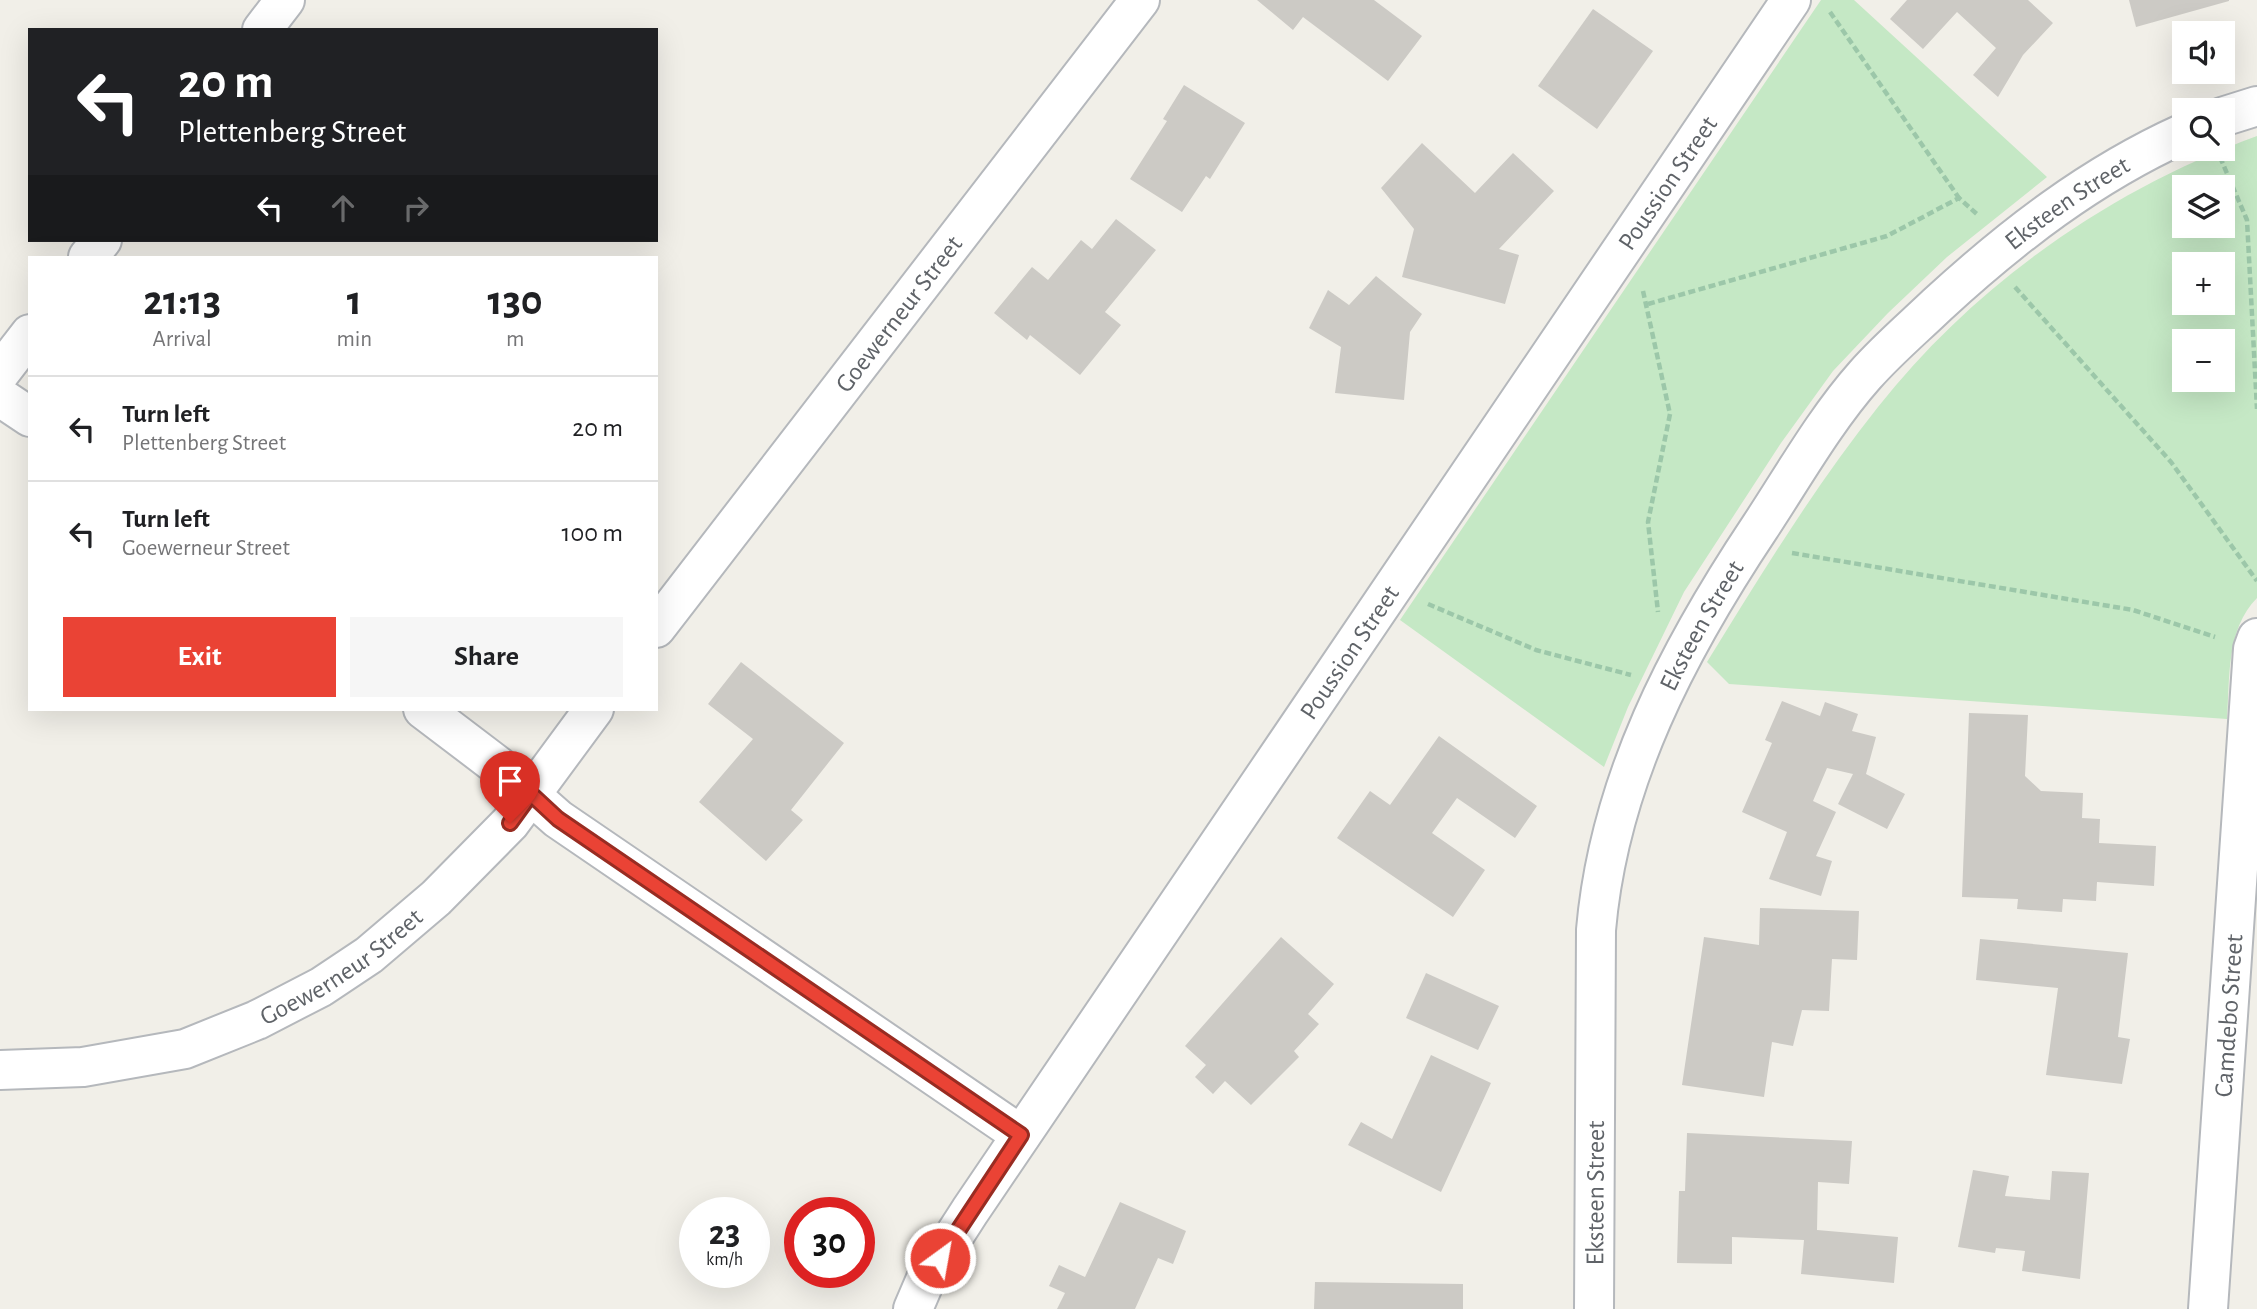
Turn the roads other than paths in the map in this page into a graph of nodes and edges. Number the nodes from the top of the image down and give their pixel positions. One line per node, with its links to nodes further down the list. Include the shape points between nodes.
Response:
1 (285, 0): 4 (street)
2 (1140, 0): 14 (street, Goewerneur Street)
3 (1791, 0): 20 (street, Poussion Street)
4 (264, 28)
5 (2257, 106): 6 (street)
6 (2235, 113)
7 (2172, 140): 22 (street, Eksteen Street, via 2085,187 1999,249 1864,376 1703,613 1667,684 1619,804 1600,892)
8 (100, 242): 9 (street)
9 (89, 256)
10 (28, 337): 11 (street)
11 (0, 373)
12 (0, 397): 13 (street)
13 (28, 416)
14 (658, 625)
15 (2255, 643): 23 (street, Camdebo Street)
16 (426, 711): 18 (street)
17 (593, 711): 18 (street, Goewerneur Street)
18 (531, 794): 19 (street, Goewerneur Street, via 510,823 454,879 369,955 321,987 185,1049 83,1067); 20 (street, via 558,819)
19 (0, 1070)
20 (1021, 1135): 21 (street, Poussion Street, via 925,1281)
21 (914, 1309)
22 (1594, 1309)
23 (2208, 1309)

